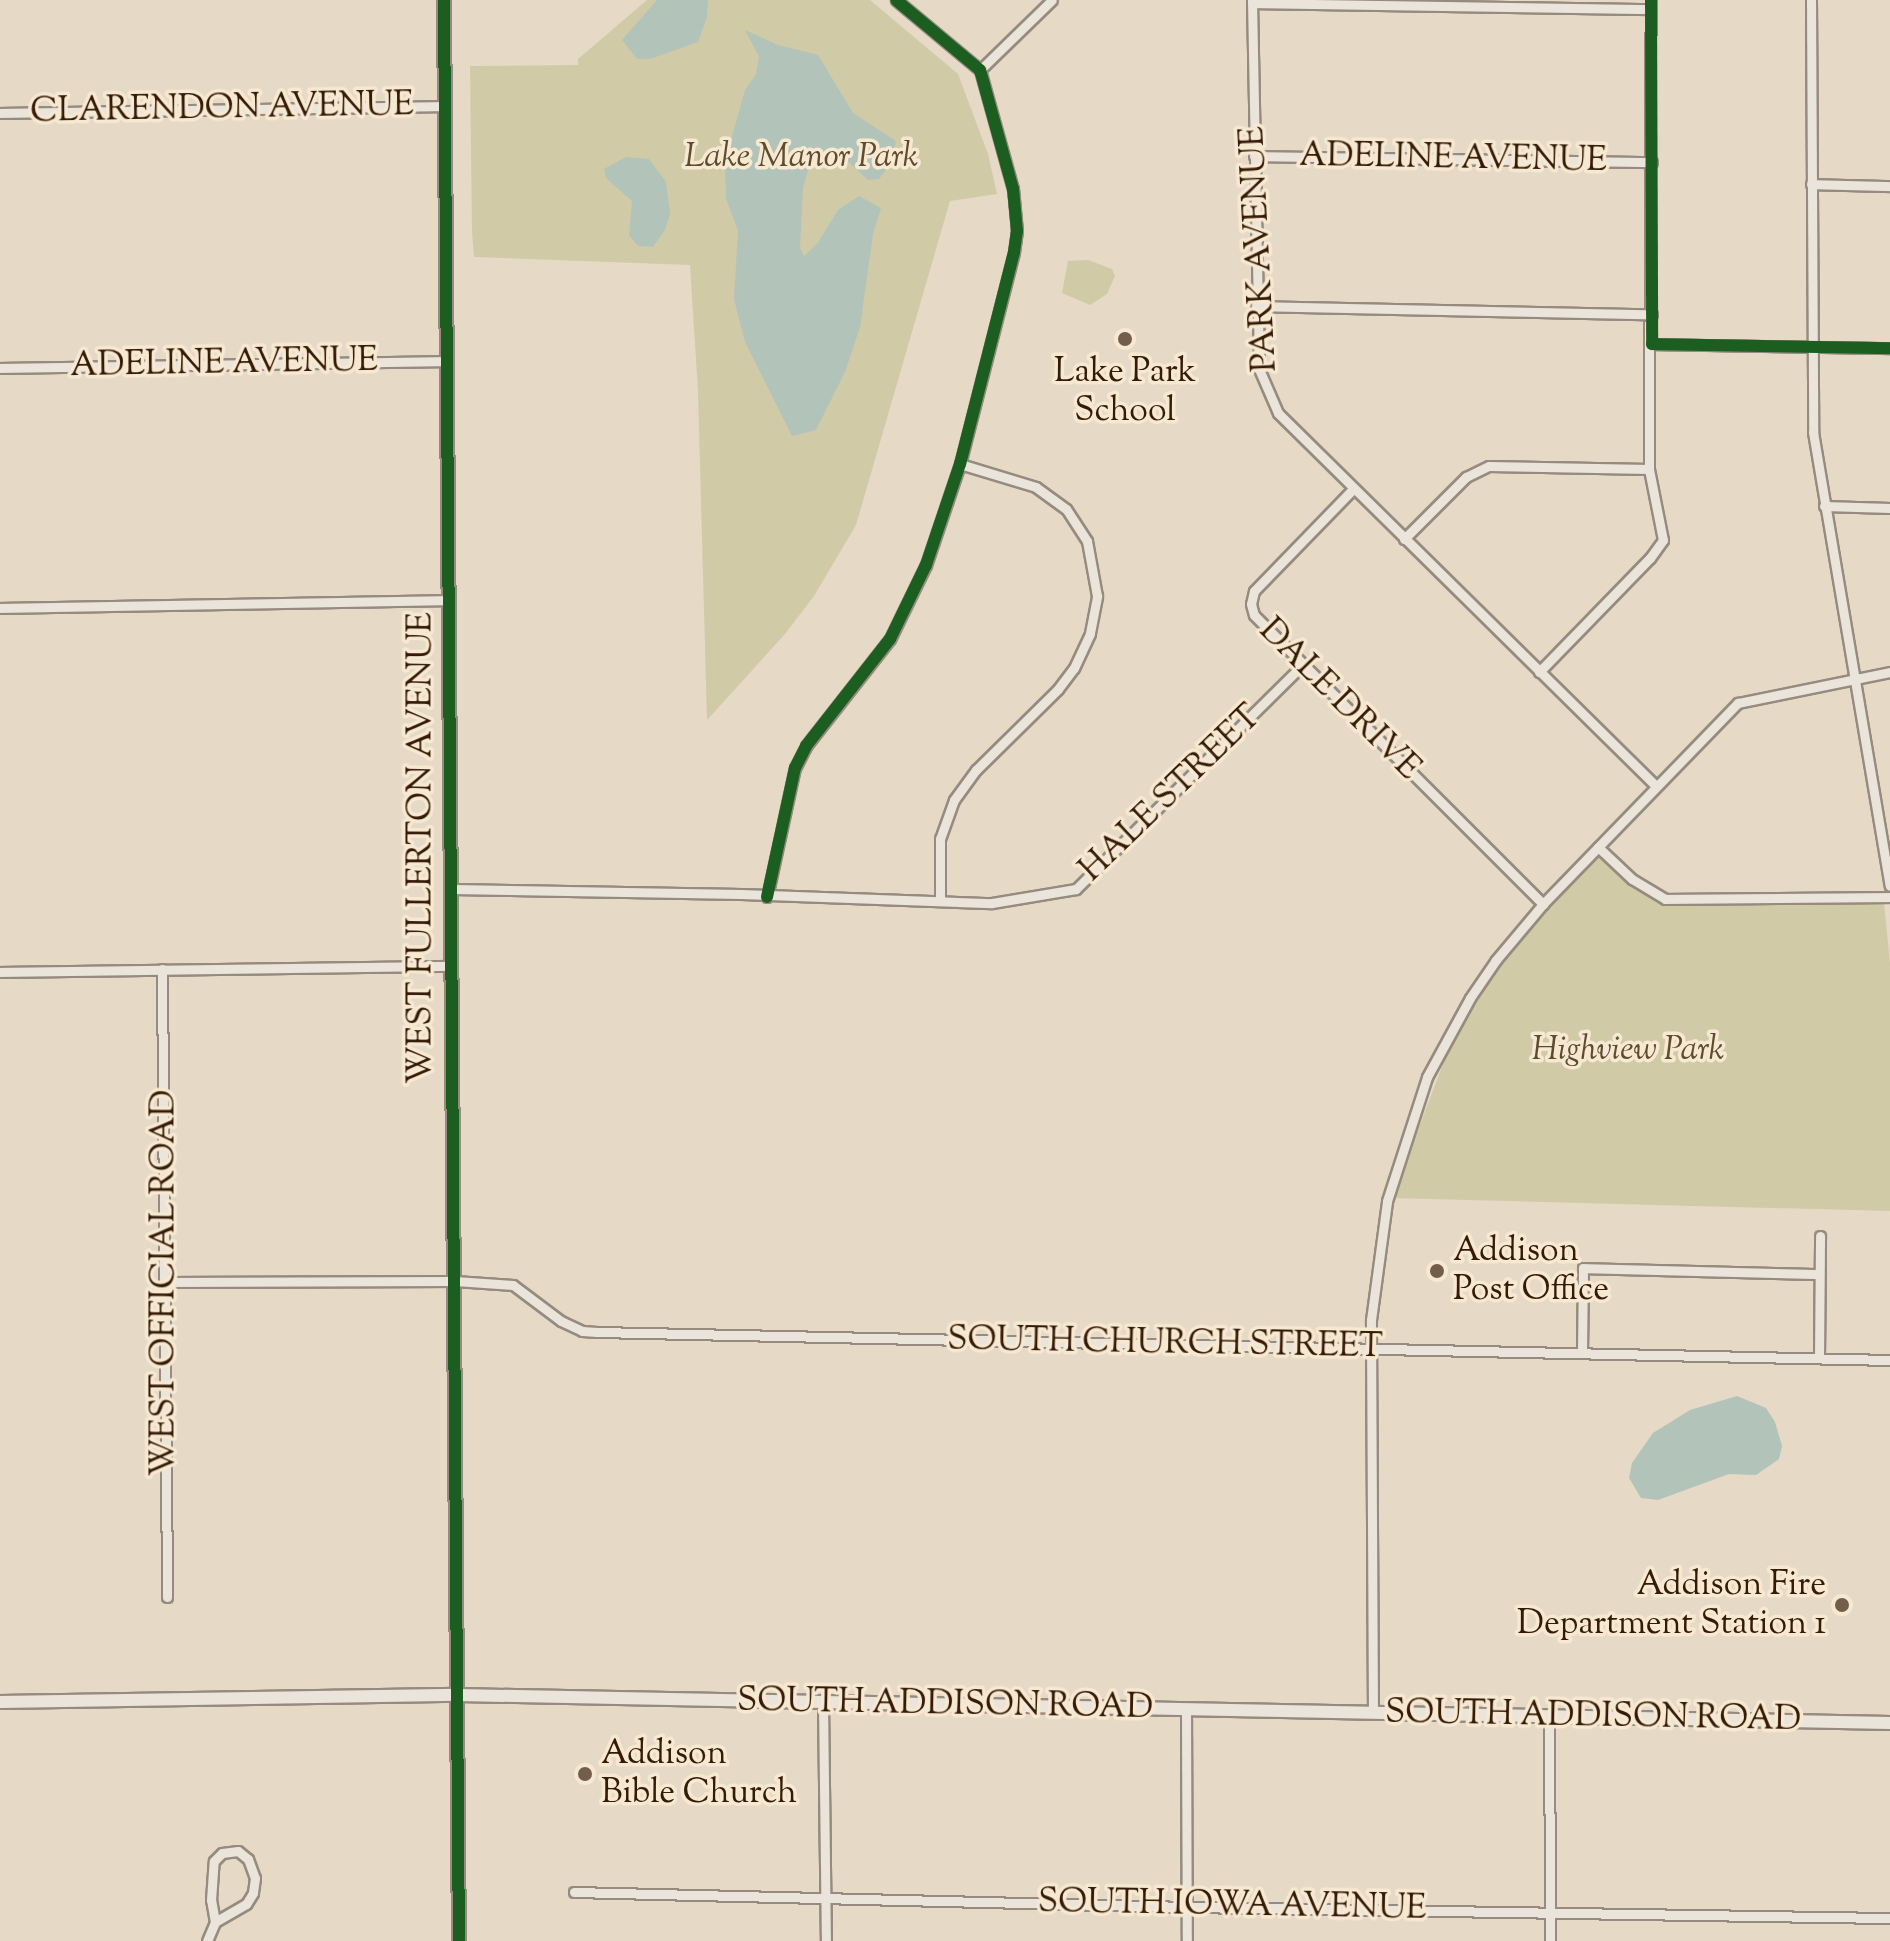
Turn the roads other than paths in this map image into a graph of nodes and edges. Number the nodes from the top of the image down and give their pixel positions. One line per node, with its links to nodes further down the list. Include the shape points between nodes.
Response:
1 (444, 0): 8 (street, WEST FULLERTON AVENUE)
2 (896, 0): 7 (street)
3 (1052, 0): 7 (street)
4 (1811, 0): 12 (street)
5 (1252, 2): 6 (street); 10 (street, PARK AVENUE)
6 (1651, 5): 11 (street)
7 (980, 70): 21 (street, via 1009,168 1017,231 1004,301)
8 (445, 106): 9 (street, CLARENDON AVENUE); 19 (street, WEST FULLERTON AVENUE)
9 (0, 113)
10 (1254, 156): 11 (street, ADELINE AVENUE); 14 (street, PARK AVENUE)
11 (1652, 162): 15 (street)
12 (1811, 184): 13 (street); 17 (street)
13 (1890, 186)
14 (1256, 306): 15 (street); 23 (street, PARK AVENUE, via 1259,369 1278,413)
15 (1652, 314): 16 (street)
16 (1652, 344): 17 (street); 22 (street)
17 (1811, 347): 18 (street); 24 (street, via 1813,432)
18 (1890, 348)
19 (448, 361): 20 (street, ADELINE AVENUE); 27 (street, WEST FULLERTON AVENUE)
20 (0, 368)
21 (960, 464): 38 (street, via 903,619 806,746 795,768); 40 (street, via 1036,487 1066,509 1087,541 1097,596 1090,633 1074,668 954,800 940,839)
22 (1649, 469): 26 (street, via 1478,469); 30 (street, via 1663,540)
23 (1353, 489): 26 (street, PARK AVENUE); 29 (street, DALE DRIVE, via 1252,597 1254,615)
24 (1824, 506): 25 (street); 32 (street)
25 (1890, 508)
26 (1404, 539): 30 (street, PARK AVENUE)
27 (450, 600): 28 (street); 37 (street, WEST FULLERTON AVENUE)
28 (0, 608)
29 (1301, 666): 40 (street, HALE STREET, via 1076,889 1023,901); 41 (street, DALE DRIVE)
30 (1539, 672): 33 (street, PARK AVENUE)
31 (1890, 672): 32 (street)
32 (1854, 680): 33 (street, via 1738,703); 34 (street)
33 (1656, 786): 35 (street)
34 (1885, 830): 36 (street)
35 (1598, 847): 39 (street, via 1632,879 1665,899); 41 (street)
36 (1890, 886)
37 (452, 889): 38 (street, HALE STREET); 42 (street, WEST FULLERTON AVENUE)
38 (767, 897): 40 (street, HALE STREET)
39 (1890, 897)
40 (940, 901)
41 (1543, 904): 49 (street, via 1470,998 1416,1103 1383,1221)
42 (452, 966): 43 (street); 47 (street, WEST FULLERTON AVENUE)
43 (162, 969): 44 (street); 48 (street, WEST OFFICIAL ROAD)
44 (0, 972)
45 (1820, 1236): 46 (street)
46 (1819, 1274): 50 (street, via 1583,1268); 51 (street)
47 (455, 1281): 48 (street, SOUTH CHURCH STREET); 49 (street, SOUTH CHURCH STREET, via 513,1285 582,1331); 54 (street, WEST FULLERTON AVENUE)
48 (165, 1282): 53 (street, WEST OFFICIAL ROAD)
49 (1370, 1348): 50 (street, SOUTH CHURCH STREET); 58 (street)
50 (1582, 1353): 51 (street, SOUTH CHURCH STREET)
51 (1819, 1358): 52 (street, SOUTH CHURCH STREET)
52 (1890, 1360)
53 (167, 1597)
54 (459, 1695): 55 (street, SOUTH ADDISON ROAD); 56 (street, SOUTH ADDISON ROAD); 68 (street, WEST FULLERTON AVENUE)
55 (0, 1702)
56 (823, 1702): 57 (street, SOUTH ADDISON ROAD); 62 (street)
57 (1186, 1709): 58 (street, SOUTH ADDISON ROAD); 63 (street)
58 (1373, 1713): 59 (street, SOUTH ADDISON ROAD)
59 (1549, 1716): 60 (street, SOUTH ADDISON ROAD); 64 (street)
60 (1890, 1723)
61 (574, 1892): 62 (street, SOUTH IOWA AVENUE)
62 (826, 1896): 63 (street, SOUTH IOWA AVENUE); 69 (street)
63 (1187, 1907): 64 (street, SOUTH IOWA AVENUE); 70 (street)
64 (1550, 1911): 65 (street, SOUTH IOWA AVENUE); 71 (street)
65 (1890, 1918)
66 (215, 1922): 66 (street, via 214,1861 222,1853 238,1851 248,1859 255,1878 253,1893 246,1904); 67 (street)
67 (207, 1941)
68 (459, 1941)
69 (826, 1941)
70 (1187, 1941)
71 (1550, 1941)

